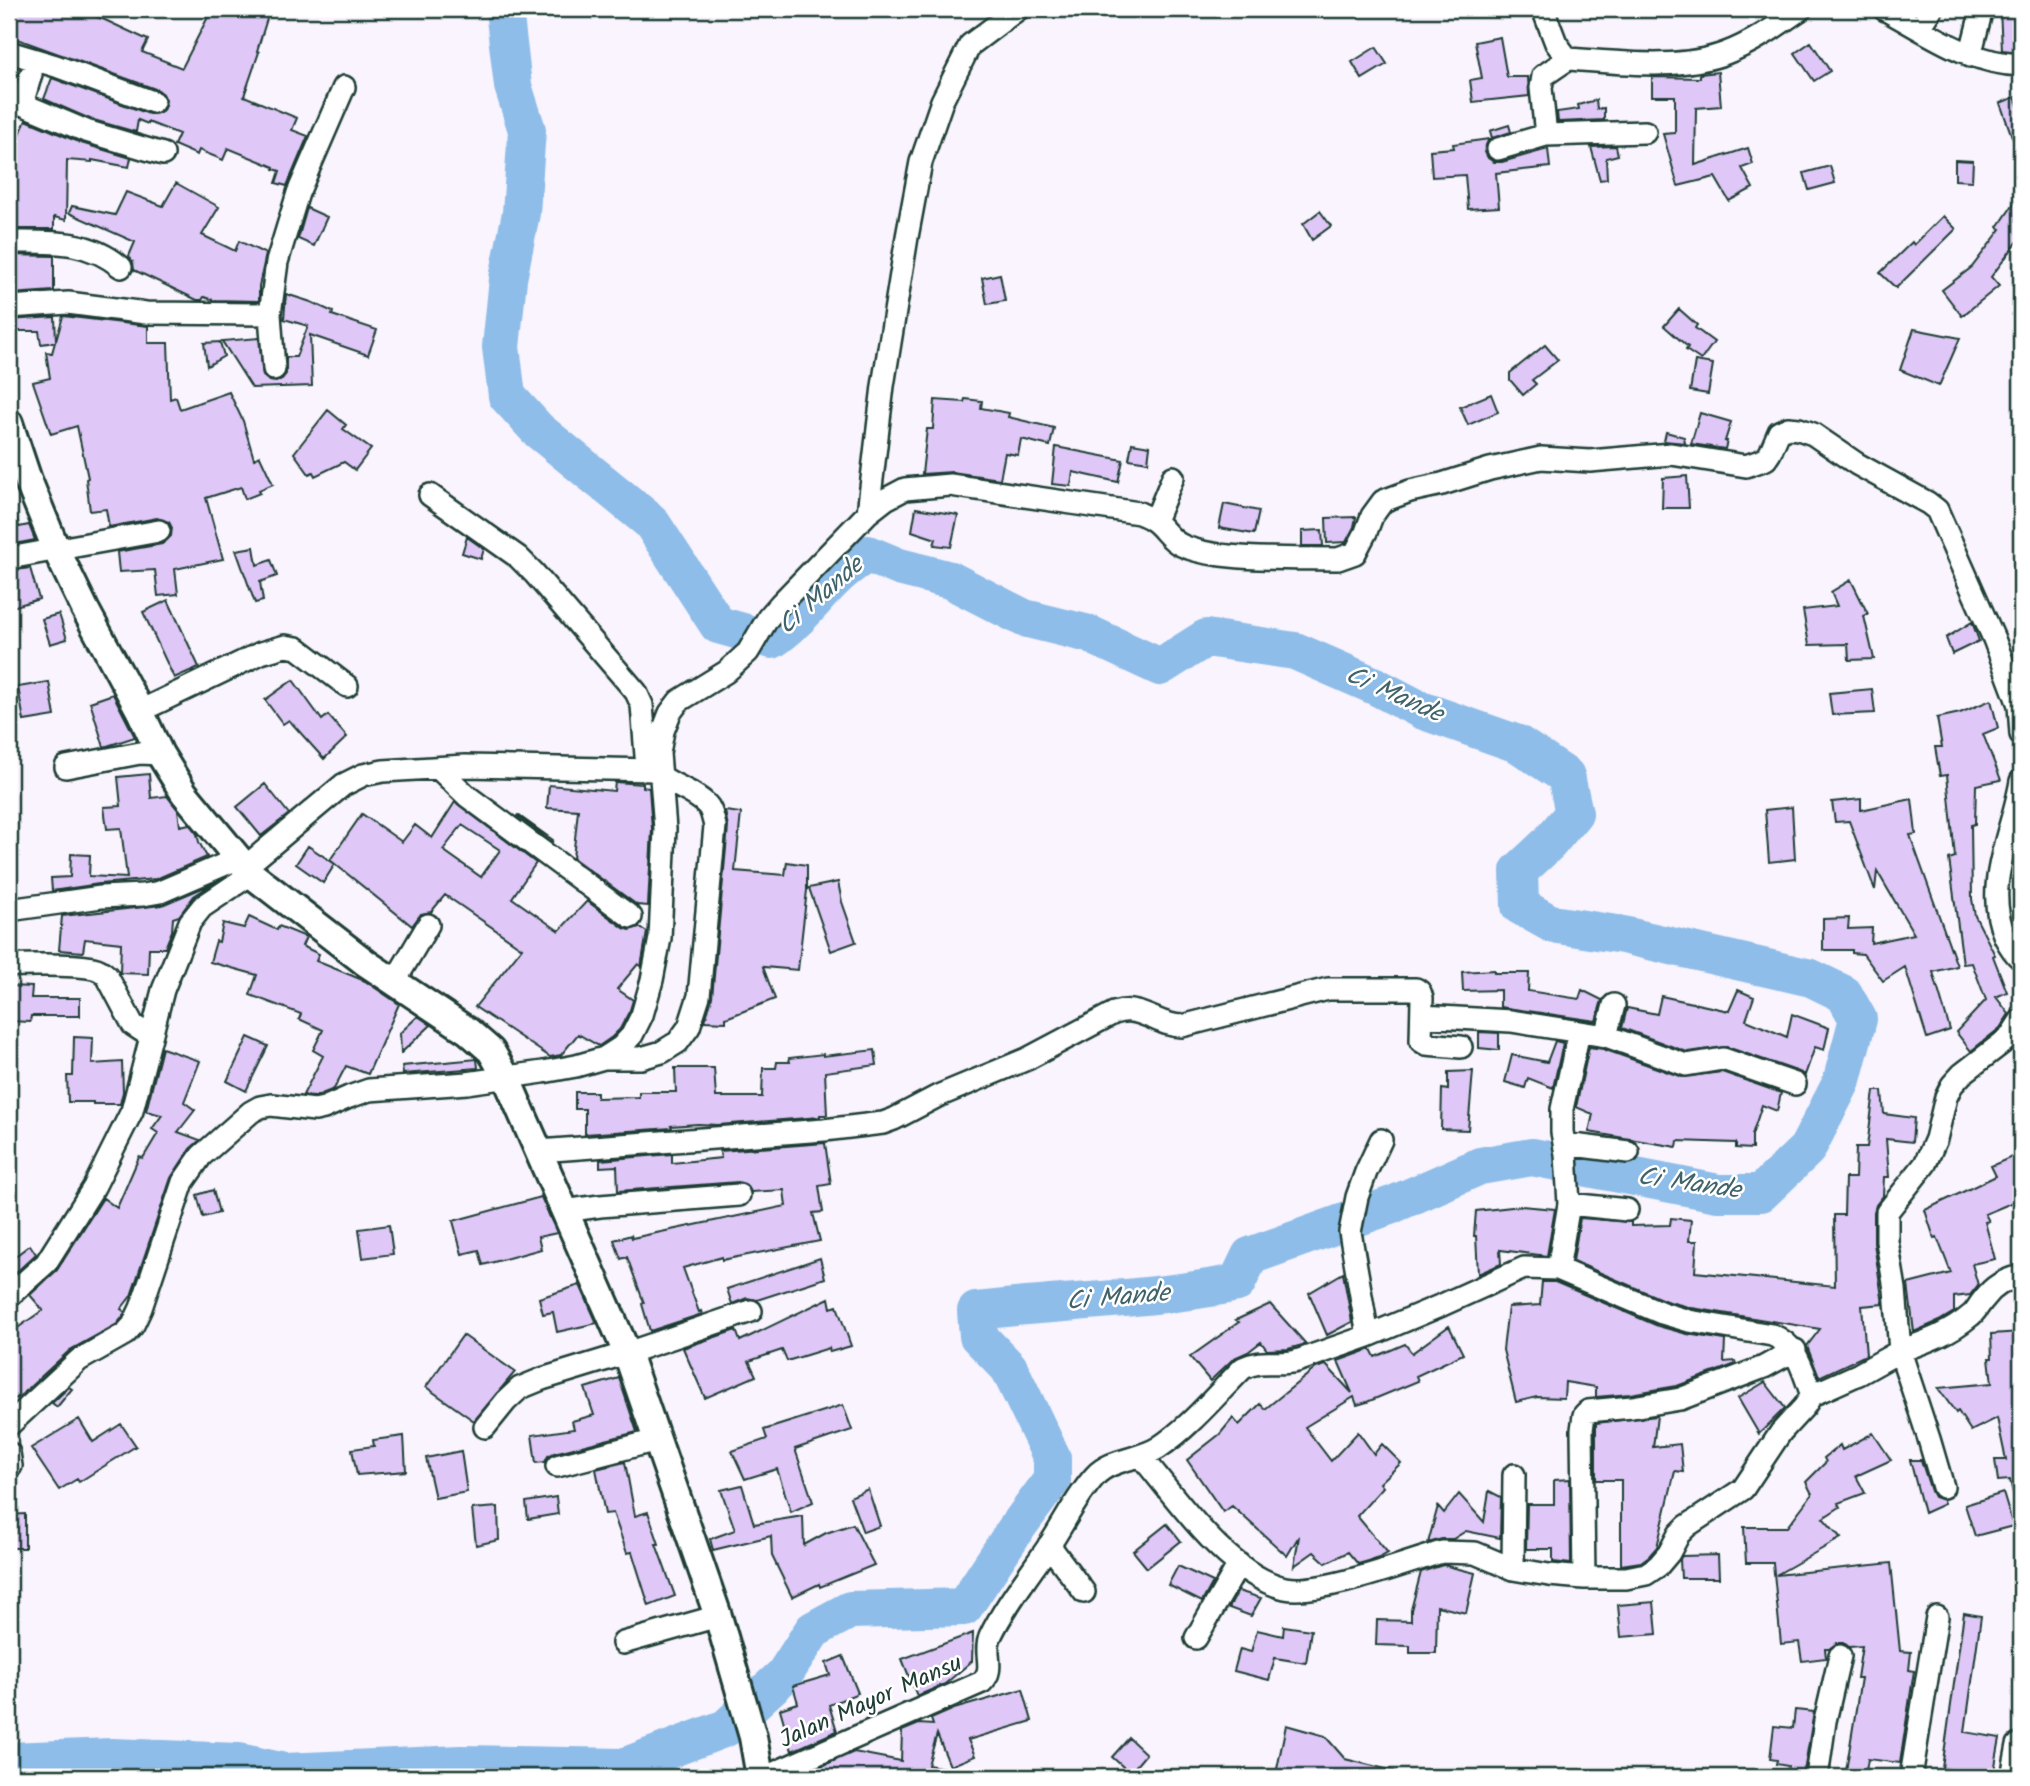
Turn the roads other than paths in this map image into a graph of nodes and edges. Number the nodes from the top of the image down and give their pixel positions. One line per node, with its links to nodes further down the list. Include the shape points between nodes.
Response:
1 (1018, 9): 29 (street, via 970,45 942,101 921,162 883,386)
2 (1543, 9): 10 (street, via 1556,43)
3 (1801, 9): 10 (street, via 1726,53 1696,61)
4 (1884, 9): 7 (street)
5 (1932, 9): 7 (street)
6 (1982, 9): 9 (street)
7 (1920, 28): 9 (street)
8 (9, 52): 14 (street)
9 (1970, 56): 11 (street)
10 (1568, 59): 17 (street, via 1542,76)
11 (2021, 65)
12 (31, 75): 15 (street)
13 (344, 87): 23 (street, via 298,193 277,262)
14 (153, 102)
15 (15, 107): 19 (street)
16 (1644, 132): 17 (street)
17 (1546, 135): 18 (street)
18 (1498, 149)
19 (163, 154)
20 (9, 242): 21 (street, via 85,247)
21 (121, 267)
22 (9, 307): 23 (street, via 68,303 146,313)
23 (270, 314): 24 (street)
24 (274, 369)
25 (9, 423): 27 (main road)
26 (1173, 477): 30 (street)
27 (18, 482): 32 (main road)
28 (430, 495): 40 (street, via 526,565 636,692 642,705 646,759)
29 (868, 513): 30 (street, via 905,489 950,485 1117,508); 40 (street, via 768,618 748,652 726,673 674,706 663,731)
30 (1155, 521): 36 (street, via 1171,540 1201,552 1338,559 1355,553 1383,501 1410,491 1541,458 1590,461 1671,454 1746,466 1766,458 1783,429 1799,429 1937,510 2019,705)
31 (159, 531): 32 (street)
32 (56, 549): 33 (street); 35 (main road)
33 (9, 558)
34 (347, 686): 35 (street, via 297,648 285,646)
35 (140, 711): 37 (main road)
36 (2021, 734)
37 (160, 754): 38 (street, via 140,753); 42 (main road, via 184,793)
38 (66, 767)
39 (438, 768): 40 (street); 42 (street, via 383,771 343,785); 44 (street, via 467,796)
40 (658, 774): 56 (street, via 665,829 652,980 632,1035); 56 (street, via 708,806 715,826 699,996 689,1027 678,1042 641,1058)
41 (2021, 781): 46 (street, via 1996,906 2007,941)
42 (244, 867): 43 (street, via 160,892); 48 (main road); 53 (street, via 190,922)
43 (9, 910)
44 (631, 917)
45 (428, 925): 48 (street)
46 (2021, 958)
47 (9, 965): 53 (street, via 102,971 133,1025)
48 (395, 981): 57 (main road, via 468,1031 491,1051)
49 (1614, 1005): 54 (street)
50 (1422, 1016): 52 (street, via 1511,1021); 55 (street, via 1421,1041); 61 (street, via 1422,998 1416,989 1328,989 1182,1026 1124,1010 883,1123)
51 (2021, 1020): 73 (street, via 2010,1037 1952,1085 1925,1164 1886,1212)
52 (1579, 1032): 54 (street); 60 (street, via 1562,1110)
53 (150, 1036): 69 (street, via 132,1111 94,1187 46,1263)
54 (1606, 1036): 58 (street, via 1686,1065 1723,1059)
55 (1461, 1047)
56 (604, 1058): 57 (street)
57 (506, 1077): 61 (main road); 76 (street, via 369,1090 315,1110 271,1105 251,1112 201,1156 183,1182 133,1325 79,1360)
58 (1795, 1084)
59 (1381, 1140): 71 (street, via 1357,1197 1350,1232)
60 (1565, 1149): 62 (street); 64 (street)
61 (539, 1151): 66 (main road)
62 (1628, 1152)
63 (739, 1195): 66 (street)
64 (1568, 1196): 65 (street); 67 (street)
65 (1627, 1210)
66 (564, 1211): 74 (main road)
67 (1558, 1269): 71 (street, via 1524,1268); 72 (street, via 1662,1313 1772,1335)
68 (2021, 1276): 73 (street, via 1996,1286 1972,1315 1942,1335)
69 (9, 1296)
70 (751, 1311): 74 (street)
71 (1368, 1336): 79 (street, via 1297,1362 1262,1361 1243,1368 1183,1429)
72 (1795, 1350): 75 (street); 86 (street, via 1680,1399 1588,1410 1581,1430)
73 (1900, 1351): 75 (street); 82 (street)
74 (627, 1353): 77 (street, via 520,1388); 78 (main road)
75 (1812, 1395): 86 (street, via 1744,1489 1687,1526 1658,1566 1636,1576)
76 (9, 1425)
77 (485, 1427)
78 (657, 1440): 80 (street); 88 (main road)
79 (1141, 1455): 83 (street, via 1097,1474); 84 (street, via 1204,1532)
80 (557, 1466)
81 (1514, 1475): 85 (street)
82 (1943, 1487)
83 (1049, 1545): 87 (street); 94 (street, Jalan Mayor Mansu, via 990,1638 990,1671 982,1682)
84 (1239, 1564): 85 (street, via 1286,1588 1338,1583 1442,1552 1475,1553); 90 (street)
85 (1513, 1569): 86 (street)
86 (1584, 1578)
87 (1084, 1592)
88 (718, 1616): 91 (street); 94 (main road)
89 (1937, 1617): 96 (street)
90 (1196, 1638)
91 (622, 1643)
92 (1840, 1656): 95 (street)
93 (2018, 1745): 97 (street)
94 (762, 1777)
95 (1817, 1777)
96 (1911, 1777)
97 (2012, 1777)

